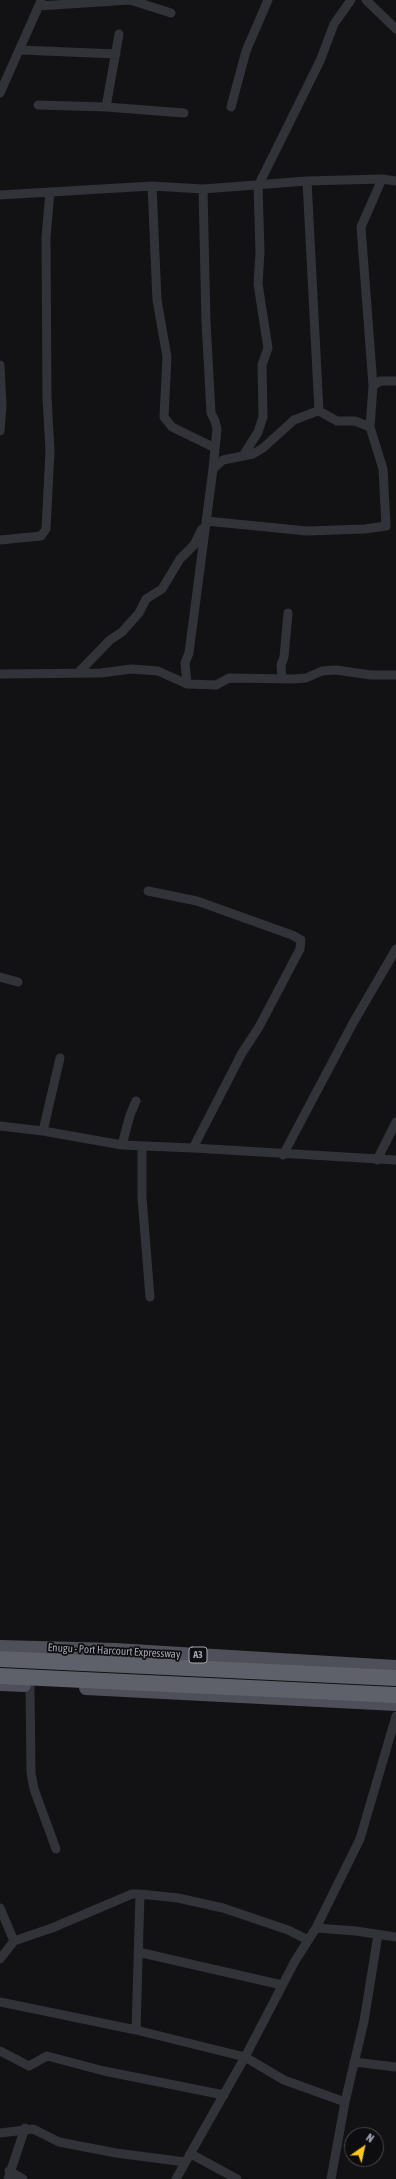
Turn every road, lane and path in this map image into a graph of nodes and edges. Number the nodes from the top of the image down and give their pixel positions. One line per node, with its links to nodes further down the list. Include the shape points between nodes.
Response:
1 (130, 0): 5 (street); 6 (street)
2 (268, 0): 14 (street, via 246,51)
3 (351, 0): 20 (street, via 334,24 320,61)
4 (366, 0): 7 (street)
5 (40, 3): 9 (street)
6 (171, 14)
7 (396, 29)
8 (119, 34): 10 (street)
9 (21, 50): 10 (street); 11 (street)
10 (116, 54): 13 (street)
11 (0, 92)
12 (38, 105): 13 (street)
13 (106, 107): 15 (street)
14 (231, 107)
15 (184, 113)
16 (382, 179): 17 (street); 18 (street); 26 (street, via 361,227)
17 (307, 181): 20 (street); 27 (street)
18 (396, 181)
19 (152, 186): 21 (street); 22 (street); 30 (street, via 157,300 167,357 164,417 172,427)
20 (258, 186): 21 (street); 31 (street, via 258,284 268,348 262,365 263,417 258,432)
21 (203, 189): 30 (street, via 206,322 211,413 217,429)
22 (50, 192): 23 (street); 34 (street, via 46,237 47,398 50,451 46,529 41,536)
23 (0, 195)
24 (0, 365): 29 (street)
25 (396, 381): 26 (street, via 380,381)
26 (373, 386): 28 (street)
27 (319, 411): 28 (street, via 337,421 355,421); 31 (street, via 294,420 268,445 253,454)
28 (370, 426): 33 (street, via 383,469 386,526 307,531)
29 (0, 431)
30 (215, 448): 32 (street)
31 (243, 456): 32 (street, via 223,460)
32 (213, 469): 33 (street)
33 (206, 520): 36 (street, via 194,545 180,559 162,589 146,599 139,613 122,632 110,640); 40 (street, via 189,653 185,663)
34 (0, 540)
35 (288, 613): 39 (street, via 281,665)
36 (78, 673): 37 (street); 40 (street, via 158,671)
37 (0, 674)
38 (396, 675): 39 (street, via 322,670 306,678)
39 (282, 679): 40 (street, via 229,678 216,686)
40 (187, 684)
41 (148, 891): 52 (street, via 196,901 301,940 300,949 259,1027 238,1060)
42 (396, 948): 53 (street)
43 (0, 977): 44 (street)
44 (18, 982)
45 (60, 1058): 49 (street)
46 (136, 1101): 50 (street)
47 (396, 1122): 54 (street)
48 (0, 1126): 49 (street)
49 (43, 1131): 50 (street)
50 (122, 1145): 51 (street)
51 (142, 1146): 52 (street); 56 (street, via 142,1198)
52 (193, 1148): 53 (street)
53 (283, 1155): 54 (street)
54 (377, 1160): 55 (street)
55 (396, 1160)
56 (150, 1297)
57 (0, 1647): 59 (main road, Enugu - Port Harcourt Expressway / A3, via 115,1650)
58 (0, 1659): 61 (highway, Enugu - Port Harcourt Expressway / A3)
59 (396, 1667)
60 (0, 1676): 64 (highway)
61 (396, 1678)
62 (0, 1684): 63 (main road)
63 (30, 1685): 65 (main road); 67 (street, via 31,1773)
64 (396, 1695)
65 (396, 1704)
66 (396, 1716): 70 (street, via 360,1839)
67 (56, 1848)
68 (140, 1894): 73 (street, via 178,1898 223,1908 288,1930); 74 (street, via 132,1894); 75 (street)
69 (0, 1908): 74 (street)
70 (316, 1928): 71 (street); 73 (street)
71 (378, 1935): 72 (street); 82 (street, via 364,2021)
72 (396, 1937)
73 (308, 1940): 77 (street)
74 (14, 1941): 76 (street)
75 (138, 1952): 77 (street); 79 (street)
76 (0, 1959)
77 (282, 1985): 81 (street)
78 (0, 2002): 79 (street)
79 (136, 2030): 81 (street)
80 (0, 2051): 84 (street, via 30,2066 47,2056 104,2071)
81 (245, 2057): 84 (street); 85 (street, via 284,2080)
82 (354, 2062): 83 (street); 85 (street)
83 (396, 2067)
84 (224, 2095): 88 (street)
85 (345, 2102): 94 (street)
86 (25, 2128): 87 (street); 89 (street, via 38,2131 59,2142); 90 (street)
87 (0, 2133)
88 (191, 2154): 89 (street); 93 (street)
89 (185, 2162): 92 (street)
90 (9, 2175): 91 (street)
91 (24, 2179)
92 (176, 2179)
93 (236, 2179)
94 (331, 2179)

